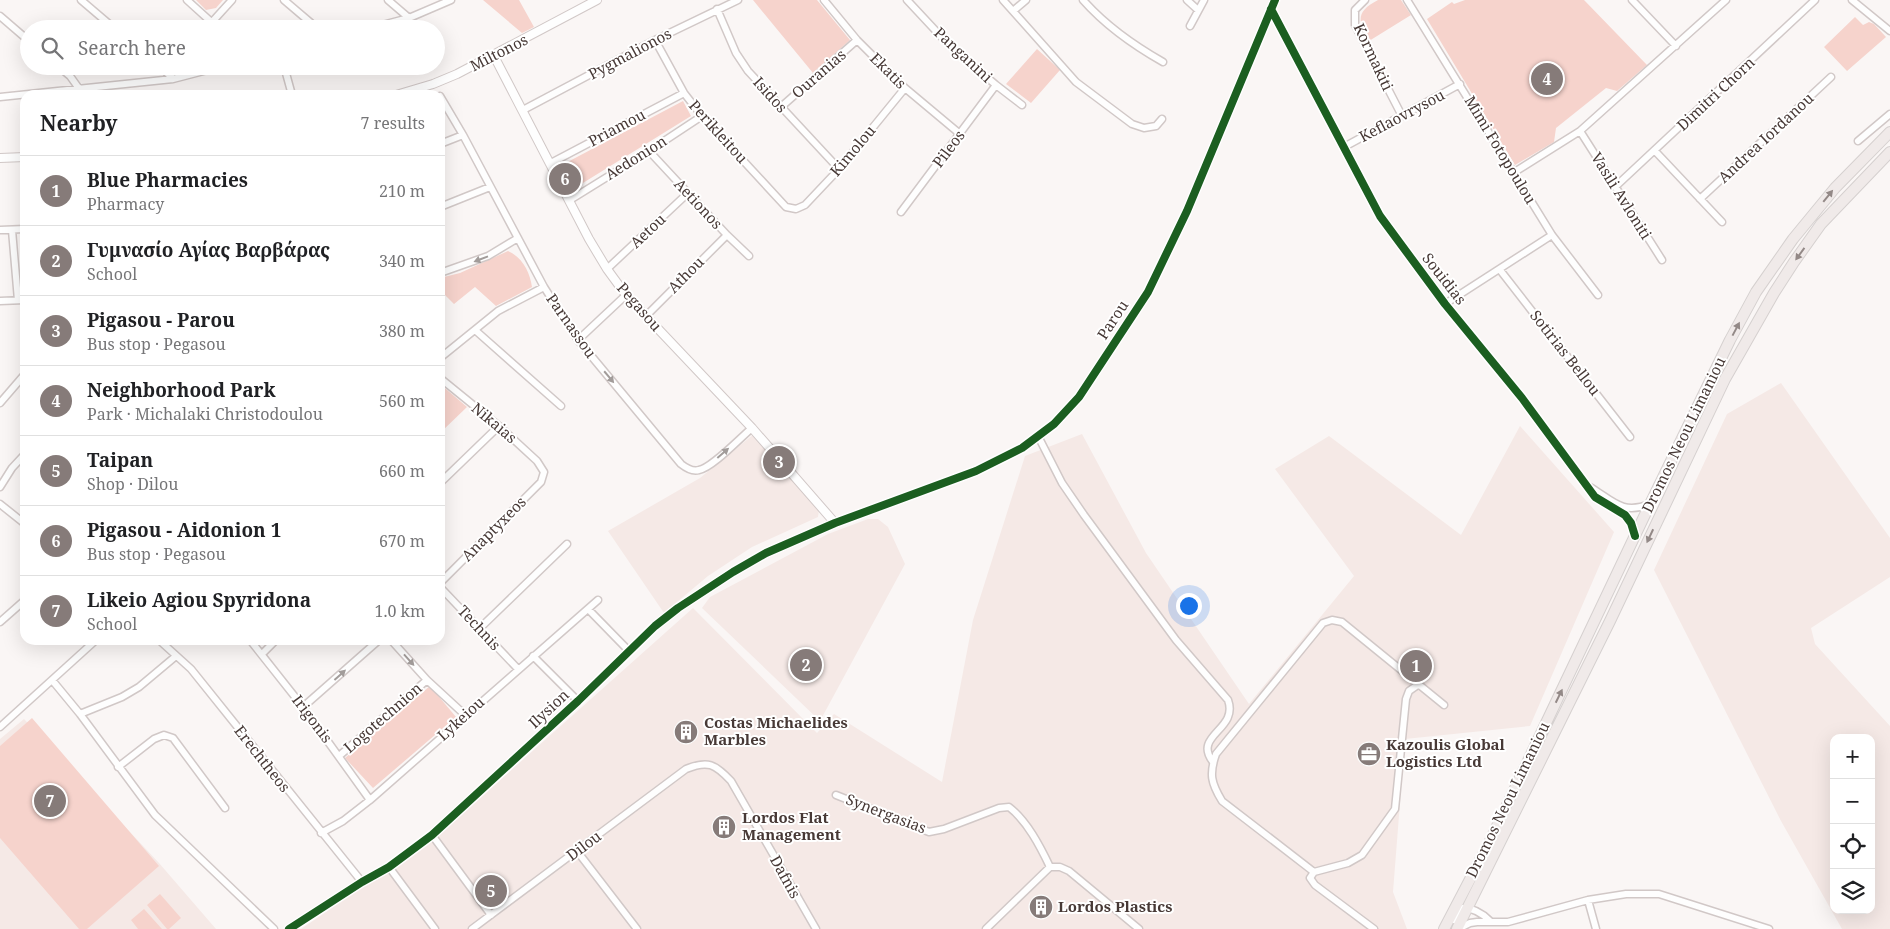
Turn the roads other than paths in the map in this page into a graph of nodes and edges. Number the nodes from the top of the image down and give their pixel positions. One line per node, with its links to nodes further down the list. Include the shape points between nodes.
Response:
1 (81, 0): 29 (street)
2 (187, 0): 30 (street)
3 (232, 0): 31 (street)
4 (284, 0): 32 (street)
5 (388, 0): 28 (street)
6 (451, 0): 28 (street)
7 (597, 0): 40 (street, Miltonos)
8 (738, 0): 24 (street, Pygmalionos)
9 (824, 0): 38 (street, Ekatis)
10 (907, 0): 50 (street, Panganini, via 949,45)
11 (1004, 0): 26 (street)
12 (1026, 0): 26 (street)
13 (1083, 0): 41 (street, via 1119,34)
14 (1187, 0): 25 (street)
15 (1204, 0): 25 (street)
16 (1275, 0): 23 (street, Parou)
17 (1365, 0): 65 (street, Kormakiti, via 1355,10 1355,25)
18 (1407, 0): 49 (street, Mimi Fotopoulou)
19 (1632, 0): 39 (street)
20 (1726, 0): 39 (street)
21 (1815, 0): 75 (street, Dimitri Chorn)
22 (1852, 0): 35 (street)
23 (1271, 8): 73 (street, Souidias); 119 (street, Parou, via 1187,211 1148,292 1079,397)
24 (716, 9): 37 (street, Pygmalionos); 61 (street, Isidos, via 736,53)
25 (1198, 10): 34 (street)
26 (1013, 11): 66 (street, via 1076,82 1132,124 1144,128 1156,126)
27 (0, 16): 36 (street)
28 (410, 18): 33 (street)
29 (104, 20)
30 (210, 20)
31 (214, 20)
32 (307, 20)
33 (402, 20)
34 (1190, 26)
35 (1890, 31)
36 (20, 33)
37 (655, 40): 56 (street, Perikleitou); 62 (street, Pygmalionos)
38 (857, 40): 51 (street, Ekatis); 61 (street, Ouranias)
39 (1676, 46): 67 (street)
40 (494, 56): 48 (street, Miltonos); 62 (street, Pegasou)
41 (1163, 62)
42 (69, 75): 52 (street)
43 (170, 75): 47 (street)
44 (189, 75): 47 (street)
45 (286, 75): 53 (street)
46 (1831, 76): 85 (street, Andrea Iordanou)
47 (174, 79): 52 (street)
48 (433, 84): 54 (street, Miltonos); 55 (street, Parnassou)
49 (1460, 84): 65 (street, Keflaovrysou); 81 (street, Mimi Fotopoulou)
50 (996, 85): 60 (street, Panganini); 69 (street, Pileos)
51 (905, 88): 69 (street, Ekatis); 80 (street, Kimolou)
52 (80, 90)
53 (291, 90)
54 (413, 90)
55 (436, 90)
56 (684, 93): 64 (street, Perikleitou); 79 (street, Priamou)
57 (20, 95): 58 (street)
58 (0, 97)
59 (445, 104): 70 (street, Parnassou)
60 (1022, 105)
61 (781, 107): 80 (street, Isidos)
62 (523, 110): 79 (street, Pegasou)
63 (1890, 114): 71 (street)
64 (702, 116): 74 (street, Aedonion); 88 (street, Perikleitou, via 786,207)
65 (1402, 116): 73 (street, Keflaovrysou)
66 (1162, 119)
67 (1580, 131): 81 (street); 83 (street, Vasili Avloniti)
68 (1890, 132): 127 (main road, Dromos Neou Limaniou, one-way to 68, via 1756,292 1793,239 1835,188)
69 (960, 134): 89 (street, Pileos)
70 (463, 135): 72 (street); 82 (street, Parnassou)
71 (1858, 141)
72 (445, 142)
73 (1344, 147): 108 (street, Souidias, via 1380,216)
74 (649, 151): 84 (street, Aetionos); 86 (street, Aedonion)
75 (1655, 151): 83 (street, Dimitri Chorn); 85 (street)
76 (1890, 152): 174 (main road, Dromos Neou Limaniou, one-way to 174, via 1821,224 1774,293 1725,379 1610,622)
77 (20, 157): 78 (street)
78 (0, 158)
79 (551, 163): 86 (street, Pegasou)
80 (839, 169): 88 (street, Kimolou, via 805,205)
81 (1513, 173): 95 (street, Mimi Fotopoulou)
82 (490, 187): 87 (street); 96 (street, Parnassou)
83 (1615, 187): 98 (street, Vasili Avloniti)
84 (688, 193): 94 (street, Aetionos); 99 (street, Aetou)
85 (1700, 199): 90 (street)
86 (570, 200): 99 (street, Pegasou)
87 (445, 206)
88 (796, 209)
89 (901, 212)
90 (1722, 222)
91 (20, 229): 93 (street)
92 (0, 230): 93 (street)
93 (12, 230): 102 (street)
94 (727, 235): 97 (street, Aetionos); 109 (street, Athou)
95 (1552, 235): 100 (street); 105 (street, Mimi Fotopoulou)
96 (518, 238): 101 (street, one-way to 101, via 488,256); 103 (street, Parnassou)
97 (749, 256)
98 (1662, 260)
99 (607, 269): 104 (street, Pegasou)
100 (1500, 270): 108 (street); 120 (street, Sotirias Bellou)
101 (445, 271)
102 (20, 286)
103 (544, 287): 110 (street, via 498,311); 111 (street, Parnassou)
104 (626, 295): 109 (street, Pegasou); 111 (street)
105 (1598, 295)
106 (20, 300): 107 (street)
107 (0, 301)
108 (1445, 304): 124 (street, Souidias, via 1522,398)
109 (646, 316): 118 (street, Pegasou)
110 (474, 330): 112 (street); 116 (street)
111 (578, 340): 118 (street, Parnassou, one-way to 118, via 689,470 707,468)
112 (445, 354)
113 (20, 380): 115 (street)
114 (445, 382): 117 (street, Nikaias)
115 (0, 403)
116 (561, 406)
117 (499, 426): 122 (street, Nikaias, via 538,461); 123 (street)
118 (752, 428): 129 (street, Pegasou)
119 (1038, 436): 129 (street, Parou, via 1022,448 976,471); 160 (street, via 1062,483 1084,515 1176,640 1228,700 1231,708 1229,717 1209,741)
120 (1630, 437)
121 (20, 459): 125 (street)
122 (544, 472): 132 (street, Anaptyxeos, via 541,482)
123 (445, 478)
124 (1586, 485): 127 (street, Souidias, via 1628,509); 130 (street, Souidias, via 1594,496 1625,515)
125 (0, 487)
126 (0, 504): 128 (street)
127 (1650, 504): 130 (main road, Dromos Neou Limaniou)
128 (20, 520)
129 (836, 523): 145 (street, Ilysion, via 766,553 733,572 678,608)
130 (1635, 536): 177 (main road, Dromos Neou Limaniou, one-way to 130, via 1489,843)
131 (567, 544): 138 (street)
132 (445, 578)
133 (445, 593): 138 (street, Technis)
134 (598, 600): 136 (street, Lykeiou)
135 (20, 604): 137 (street)
136 (588, 609): 145 (street); 148 (street, Lykeiou)
137 (0, 622)
138 (478, 629): 149 (street, Technis)
139 (90, 645): 150 (street)
140 (164, 645): 147 (street, Erechtheos)
141 (254, 645): 146 (street, Irigonis)
142 (271, 645): 146 (street)
143 (373, 645): 155 (street, one-way to 143)
144 (395, 645): 151 (street, one-way to 151)
145 (629, 651): 153 (street, Ilysion)
146 (262, 654): 155 (street, Irigonis)
147 (176, 656): 156 (street, via 139,687); 166 (street, Erechtheos, via 191,669)
148 (533, 656): 149 (street, Lykeiou); 153 (street)
149 (518, 669): 157 (street, Lykeiou)
150 (52, 680): 156 (street); 158 (street)
151 (426, 680): 157 (street); 159 (street, Logotechnion)
152 (1419, 684): 154 (street); 160 (street, via 1342,622 1332,620 1323,624 1216,754); 171 (street, via 1409,691 1406,699 1395,810 1362,856)
153 (578, 701): 167 (street, Ilysion)
154 (1444, 704)
155 (303, 707): 159 (street, Irigonis)
156 (80, 714): 162 (street)
157 (465, 715): 164 (street, Lykeiou)
158 (0, 727)
159 (339, 756): 164 (street, Irigonis)
160 (1213, 762): 171 (street, via 1214,787 1222,801)
161 (698, 764): 168 (street, Dilou); 183 (street, Dafnis, via 719,767 731,781)
162 (118, 767): 165 (street, via 154,739 173,738); 178 (street, via 155,815)
163 (836, 795): 170 (street, Synergasias, via 928,832 1009,807 1020,817)
164 (370, 800): 166 (street, Lykeiou)
165 (225, 808)
166 (321, 833): 172 (street, Erechtheos)
167 (432, 835): 169 (street, Ilysion); 175 (street)
168 (577, 851): 175 (street, Dilou); 182 (street)
169 (390, 867): 172 (street, Ilysion); 180 (street)
170 (1050, 867): 184 (street); 185 (street, via 1069,871)
171 (1314, 872): 186 (street, via 1310,880)
172 (362, 882): 179 (street, Ilysion)
173 (1588, 900): 176 (street, via 1508,922); 188 (street); 189 (street, via 1626,894 1659,894)
174 (1468, 908): 176 (street); 177 (street, via 1463,908); 187 (main road, Dromos Neou Limaniou)
175 (491, 915): 181 (street, Dilou)
176 (1490, 921): 187 (street, via 1470,923)
177 (1444, 928)
178 (274, 929)
179 (289, 929)
180 (435, 929)
181 (472, 929)
182 (637, 929)
183 (816, 929)
184 (986, 929)
185 (1139, 929)
186 (1374, 929)
187 (1458, 929)
188 (1596, 929)
189 (1768, 929)

